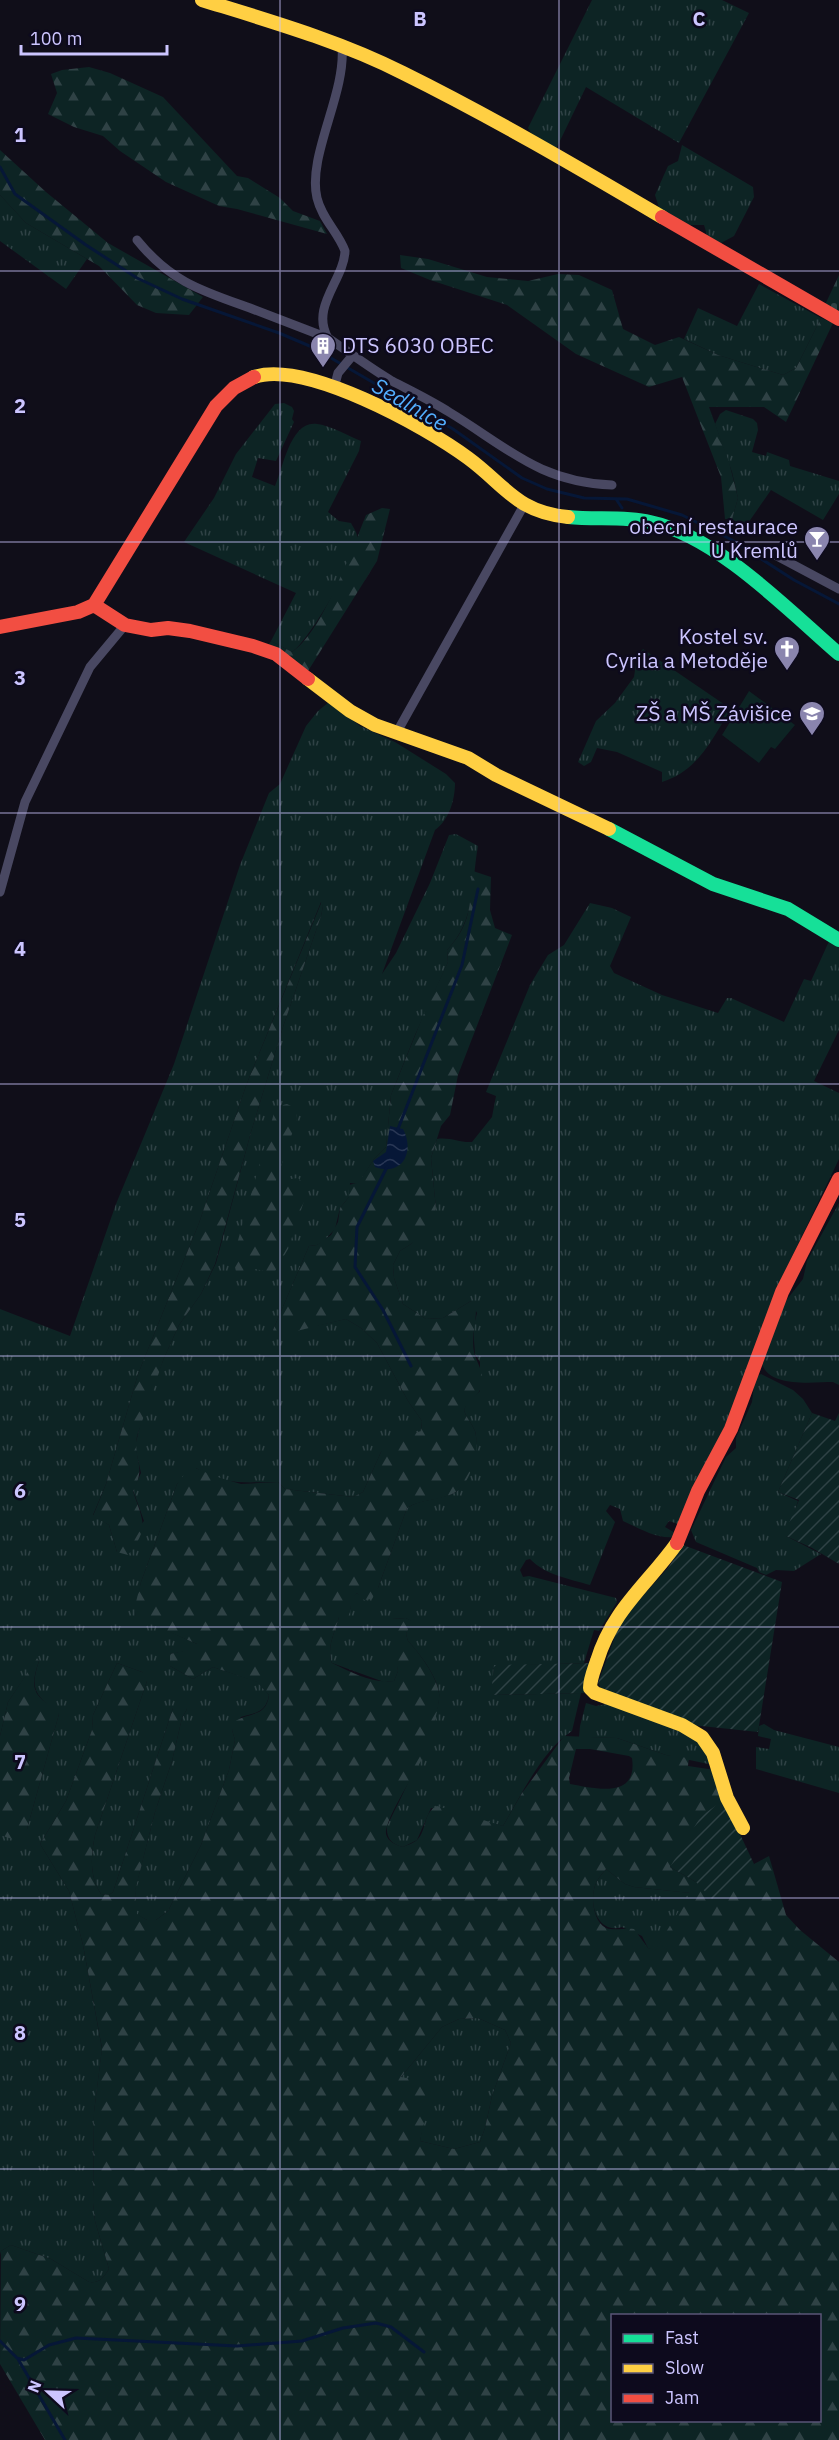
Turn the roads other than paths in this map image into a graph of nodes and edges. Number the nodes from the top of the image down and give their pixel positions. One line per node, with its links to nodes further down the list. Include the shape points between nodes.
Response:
1 (202, 0): 2 (street)
2 (342, 47): 4 (street, via 402,72 521,135); 5 (street, via 339,85 316,184 323,215 345,251 324,312)
3 (138, 240): 5 (street, via 163,266 204,293)
4 (839, 319)
5 (327, 338): 6 (street)
6 (351, 357): 7 (street, via 338,373); 8 (street, via 549,474 585,484)
7 (334, 388): 9 (street, via 447,444); 12 (street, via 294,375 273,373 253,378 227,393 201,428)
8 (612, 485)
9 (524, 505): 15 (street, via 557,517 642,521 672,530 727,561); 16 (street)
10 (777, 556): 11 (street)
11 (839, 589)
12 (94, 605): 13 (street); 14 (street, via 78,612)
13 (125, 624): 16 (street, via 151,630 190,631 267,650 284,658 356,714); 17 (street, via 90,668 26,802)
14 (0, 627)
15 (839, 654)
16 (397, 732): 18 (street, via 468,758 713,884 788,909)
17 (0, 892)
18 (839, 940)
19 (839, 1179): 20 (street, via 782,1292 730,1430 698,1491 681,1538 614,1620 590,1683 595,1693 682,1725 702,1737 713,1753 727,1798)
20 (743, 1828)

